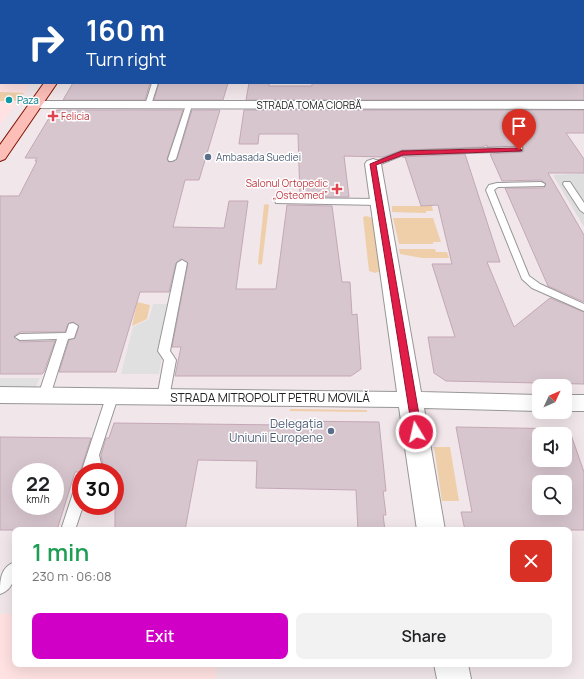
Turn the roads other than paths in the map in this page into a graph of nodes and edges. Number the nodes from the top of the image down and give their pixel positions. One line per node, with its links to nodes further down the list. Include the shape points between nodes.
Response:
1 (50, 84): 3 (street)
2 (156, 84): 4 (lane)
3 (35, 105): 4 (street, STRADA TOMA CIORBĂ); 8 (street)
4 (148, 105): 5 (street, STRADA TOMA CIORBĂ)
5 (189, 105): 6 (street, STRADA TOMA CIORBĂ); 9 (lane)
6 (584, 105)
7 (519, 150): 10 (lane, via 402,153)
8 (0, 156)
9 (172, 159)
10 (373, 164): 14 (street)
11 (541, 184): 17 (lane, via 497,186 490,190 525,277 536,286)
12 (567, 184): 15 (lane)
13 (279, 202): 14 (lane)
14 (379, 202): 25 (street)
15 (584, 210)
16 (182, 262): 24 (lane, via 164,351 170,360)
17 (584, 308)
18 (74, 326): 19 (lane, via 70,336)
19 (64, 336): 20 (lane); 22 (lane)
20 (20, 337)
21 (0, 396): 22 (street, STRADA MITROPOLIT PETRU MOVILĂ)
22 (44, 396): 23 (street, STRADA MITROPOLIT PETRU MOVILĂ)
23 (112, 397): 24 (street, STRADA MITROPOLIT PETRU MOVILĂ); 29 (lane)
24 (163, 398): 25 (street, STRADA MITROPOLIT PETRU MOVILĂ)
25 (411, 400): 26 (street, STRADA MITROPOLIT PETRU MOVILĂ); 34 (street)
26 (532, 403)
27 (572, 403): 28 (street)
28 (584, 404)
29 (93, 454): 30 (lane); 31 (lane)
30 (90, 463)
31 (94, 463)
32 (73, 515): 33 (lane)
33 (69, 527)
34 (431, 527)
35 (12, 572): 36 (lane)
36 (0, 588)
37 (452, 667): 38 (street)
38 (454, 679)

